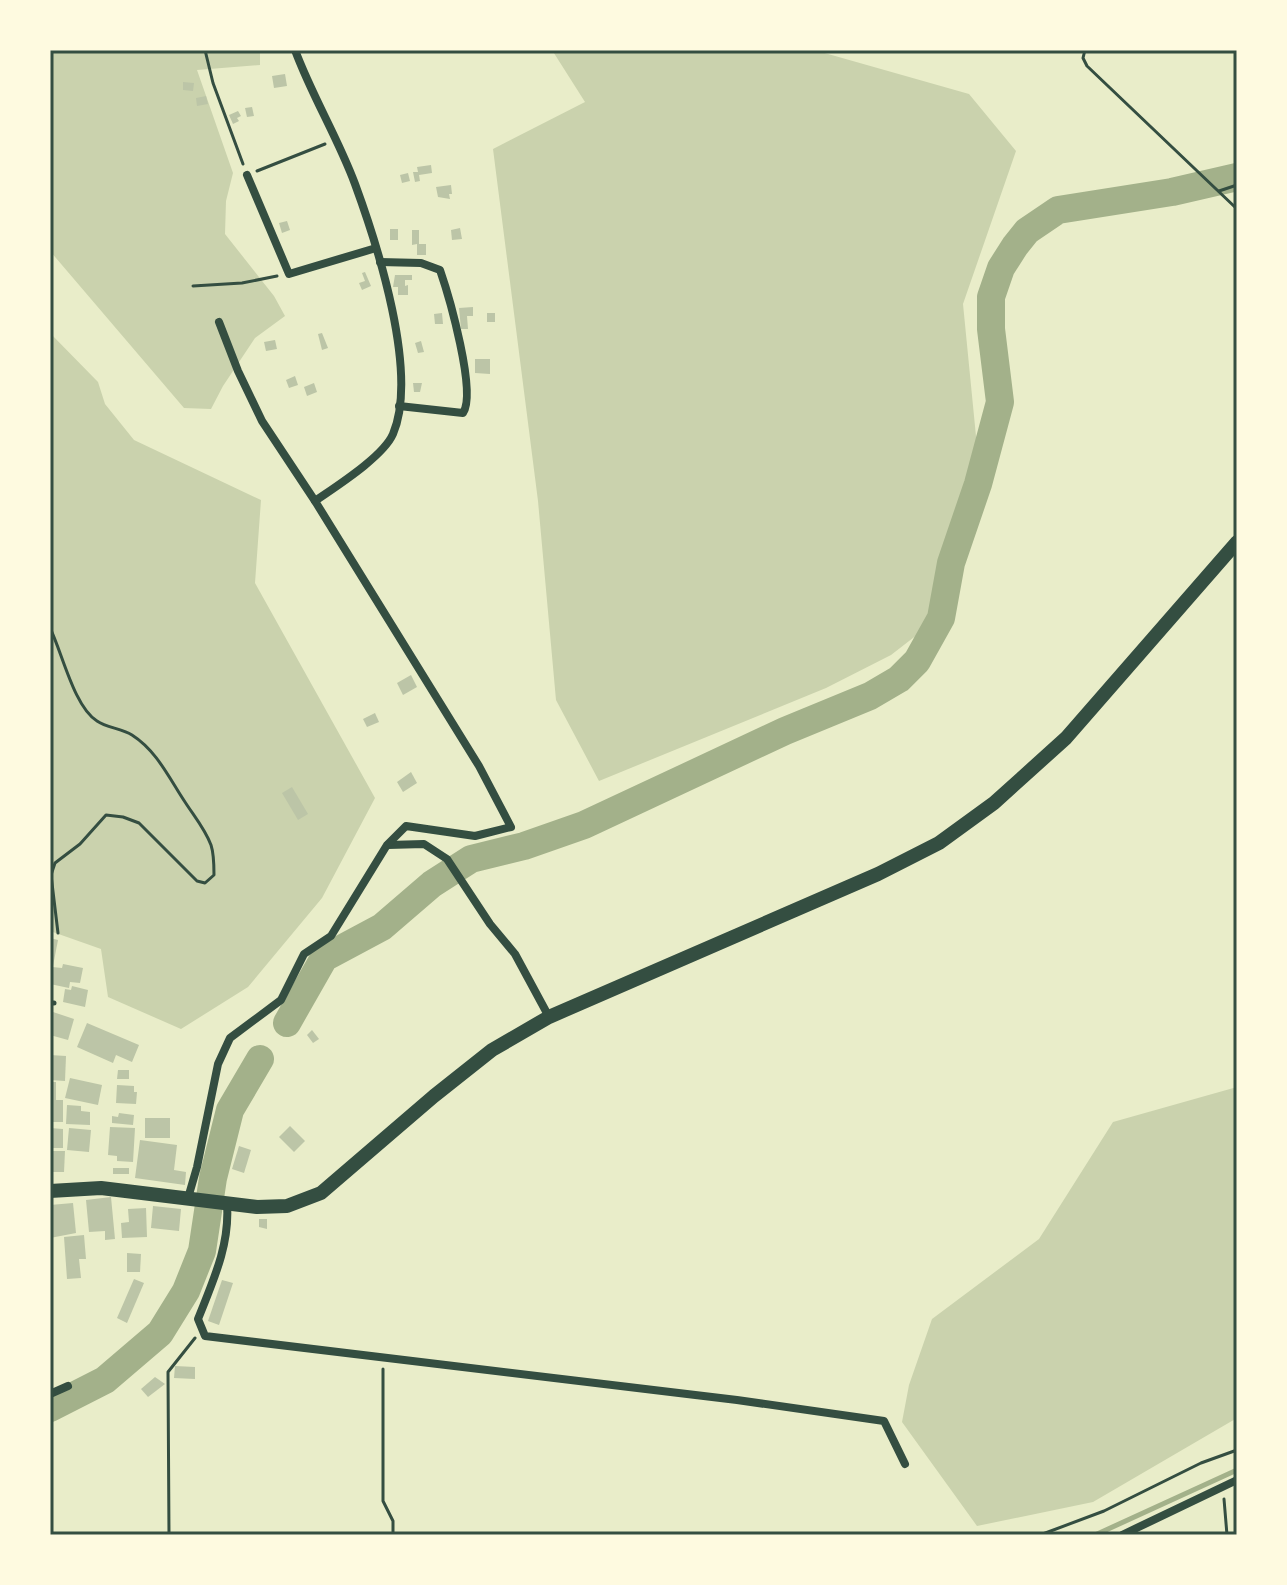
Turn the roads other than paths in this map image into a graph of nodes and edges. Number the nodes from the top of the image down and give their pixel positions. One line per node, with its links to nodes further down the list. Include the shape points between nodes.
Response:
1 (295, 50): 3 (street, via 354,182)
2 (247, 175): 3 (street, via 289,274)
3 (376, 248): 4 (street)
4 (380, 262): 6 (street, via 399,356); 6 (street, via 421,263 440,270 465,370 468,405 463,413)
5 (219, 322): 7 (street, via 262,421)
6 (399, 406): 7 (street, via 392,436 360,469)
7 (315, 501): 9 (street, via 479,766 511,827 475,836 406,826)
8 (1237, 542): 10 (main road, via 1066,738 994,803 939,843)
9 (387, 845): 10 (street, via 424,844 447,859 515,954); 12 (street, via 331,936 304,954 281,1000 230,1038 218,1064)
10 (549, 1017): 13 (main road, via 480,1059 321,1193 287,1206)
11 (50, 1191): 12 (main road, via 101,1188)
12 (188, 1198): 13 (main road)
13 (227, 1204): 16 (street, via 223,1254 198,1319 205,1336 884,1421)
14 (68, 1386): 15 (street)
15 (50, 1394)
16 (905, 1464)
17 (1237, 1480): 18 (street)
18 (1122, 1535)

